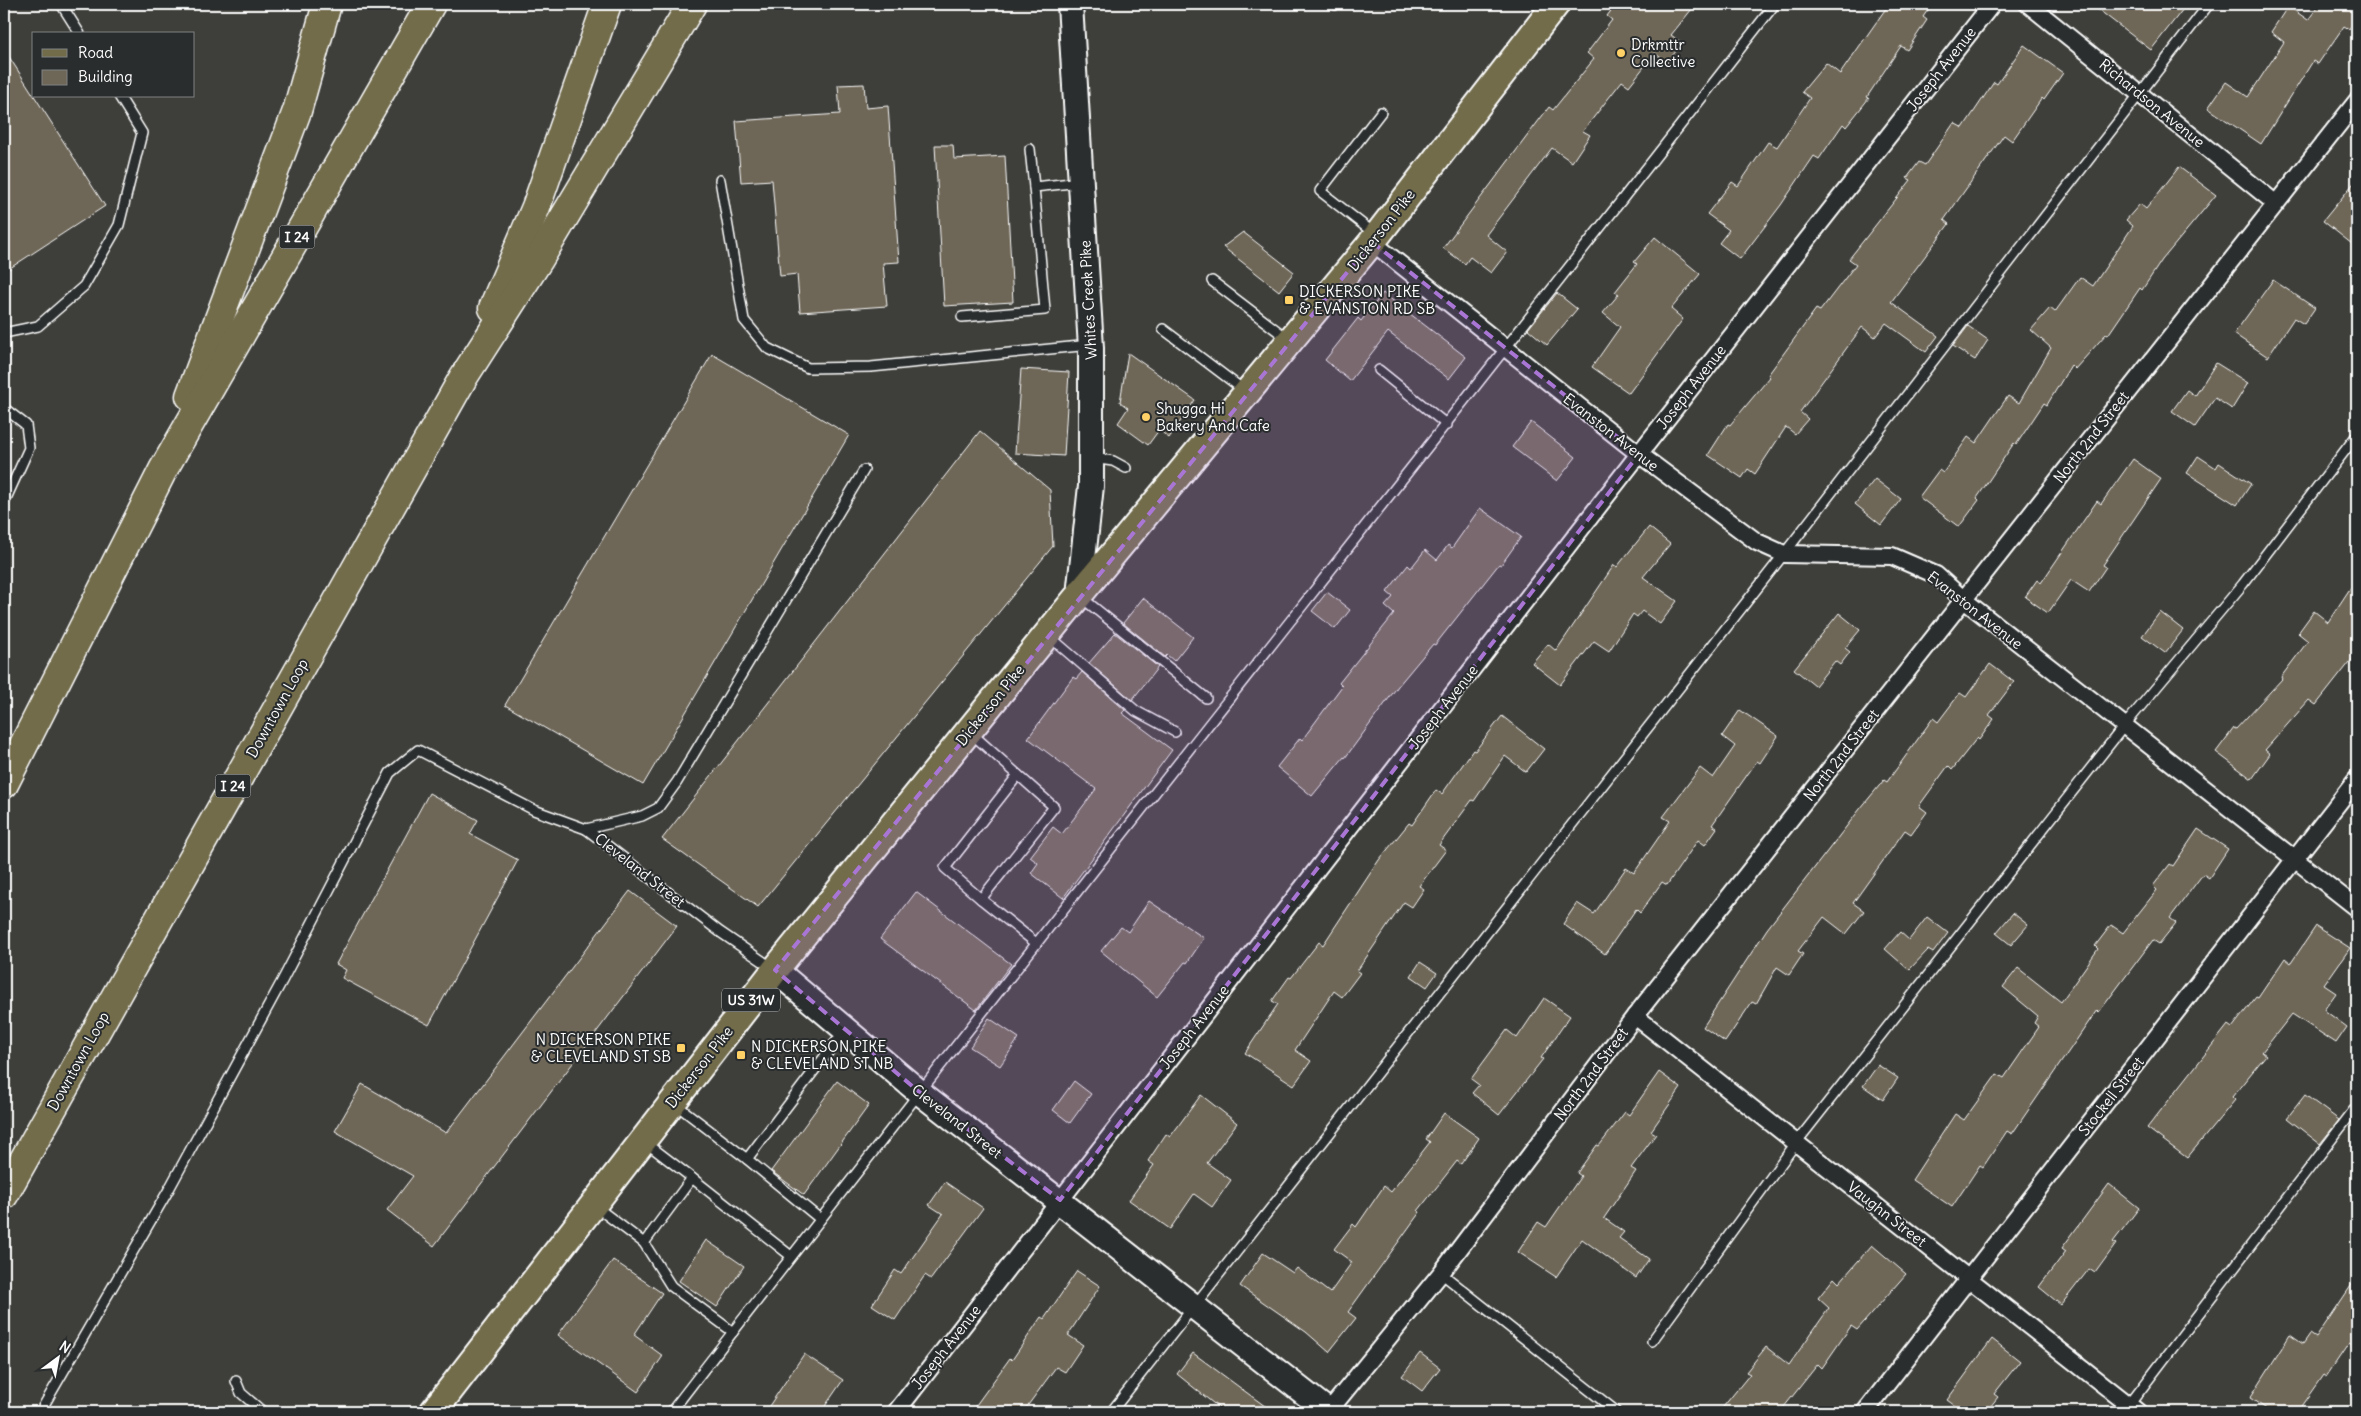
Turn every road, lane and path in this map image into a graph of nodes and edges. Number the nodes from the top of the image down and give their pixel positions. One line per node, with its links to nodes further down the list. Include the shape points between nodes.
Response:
1 (61, 4): 12 (lane)
2 (327, 4): 39 (highway, via 297,111)
3 (431, 4): 39 (highway, I 24)
4 (607, 4): 31 (highway, via 536,207)
5 (692, 4): 31 (highway, I 24, via 538,262)
6 (1070, 4): 19 (main road, Whites Creek Pike)
7 (1556, 4): 22 (main road, Dickerson Pike / US 31W)
8 (1775, 4): 29 (lane)
9 (1992, 4): 36 (street, Joseph Avenue)
10 (2028, 4): 13 (street, Richardson Avenue)
11 (2208, 4): 13 (lane)
12 (79, 32)
13 (2139, 93): 21 (street, Richardson Avenue); 42 (lane)
14 (120, 98): 26 (lane, via 142,133 119,225 84,286 38,326)
15 (2357, 101): 21 (street, North 2nd Street)
16 (1381, 112): 22 (lane, via 1320,190)
17 (1030, 149): 20 (lane)
18 (720, 180): 28 (lane, via 744,320 767,348 808,368 872,367)
19 (1081, 182): 20 (lane); 28 (main road, Whites Creek Pike)
20 (1034, 187): 24 (lane, via 1045,310)
21 (2275, 203): 44 (street, North 2nd Street)
22 (1375, 239): 27 (main road, Dickerson Pike / US 31W); 29 (street, Evanston Avenue)
23 (1212, 282): 27 (lane)
24 (962, 318)
25 (1163, 329): 32 (lane)
26 (4, 333)
27 (1290, 340): 32 (main road, Dickerson Pike / US 31W)
28 (1091, 344): 37 (main road, Whites Creek Pike)
29 (1506, 349): 34 (lane); 36 (street, Evanston Avenue)
30 (1379, 370): 34 (lane)
31 (463, 378): 68 (highway, Downtown Loop / I 24)
32 (1247, 392): 43 (main road, Dickerson Pike / US 31W)
33 (4, 408): 41 (lane, via 26,425 29,448)
34 (1447, 425): 57 (lane)
35 (2357, 435): 47 (lane, via 2243,584)
36 (1639, 454): 42 (street, Evanston Avenue, via 1757,542); 69 (street, Joseph Avenue)
37 (1091, 458): 38 (lane, via 1113,461); 43 (main road, Whites Creek Pike, via 1091,486)
38 (1126, 468)
39 (163, 470): 52 (highway, I 24)
40 (864, 470): 53 (lane, via 677,782 658,808 642,816)
41 (4, 503)
42 (1784, 554): 44 (street, Evanston Avenue, via 1892,556 1936,575); 76 (lane)
43 (1078, 595): 45 (main road, Dickerson Pike / US 31W); 46 (lane)
44 (1964, 600): 47 (street, Evanston Avenue); 59 (street, North 2nd Street)
45 (1047, 634): 48 (main road, Dickerson Pike / US 31W); 49 (lane, via 1136,711)
46 (1206, 698)
47 (2124, 726): 54 (street, Evanston Avenue); 65 (lane)
48 (969, 731): 50 (lane); 58 (main road, Dickerson Pike / US 31W)
49 (1175, 732)
50 (1018, 775): 55 (lane, via 1054,807); 55 (lane, via 945,868)
51 (2357, 779): 54 (street, Stockell Street)
52 (4, 784)
53 (586, 829): 58 (lane, Cleveland Street); 81 (lane, Cleveland Street, via 534,810 418,750 390,773 168,1191)
54 (2295, 860): 56 (street, Evanston Avenue); 75 (street, Stockell Street)
55 (981, 899): 57 (lane)
56 (2357, 908)
57 (1036, 943): 61 (lane)
58 (775, 970): 60 (main road, Cleveland Street); 62 (main road, Dickerson Pike / US 31W)
59 (1636, 1016): 65 (street, Vaughn Street); 74 (street, North 2nd Street)
60 (845, 1029): 61 (main road, Cleveland Street); 66 (lane)
61 (918, 1091): 69 (main road, Cleveland Street); 71 (lane)
62 (672, 1102): 64 (main road, Dickerson Pike / US 31W); 66 (lane)
63 (2357, 1106): 80 (lane)
64 (643, 1140): 67 (lane); 70 (main road, Dickerson Pike / US 31W)
65 (1796, 1143): 75 (street, Vaughn Street); 78 (lane)
66 (747, 1159): 71 (lane)
67 (692, 1178): 72 (lane); 73 (lane)
68 (4, 1195)
69 (1060, 1200): 76 (main road, Cleveland Street); 85 (street, Joseph Avenue)
70 (593, 1205): 72 (lane); 83 (main road, Dickerson Pike / US 31W)
71 (820, 1219): 73 (lane)
72 (644, 1243): 77 (lane, via 671,1286)
73 (792, 1256): 77 (lane)
74 (1440, 1273): 87 (street, North 2nd Street); 88 (lane)
75 (1969, 1279): 80 (street, Vaughn Street); 89 (street, Stockell Street)
76 (1194, 1305): 86 (lane); 87 (main road, Cleveland Street)
77 (733, 1332): 84 (lane)
78 (1652, 1341)
79 (236, 1381): 82 (lane, via 241,1393)
80 (2134, 1408)
81 (40, 1412)
82 (263, 1412)
83 (432, 1412)
84 (671, 1412)
85 (896, 1412)
86 (1111, 1412)
87 (1329, 1412)
88 (1617, 1412)
89 (1865, 1412)

